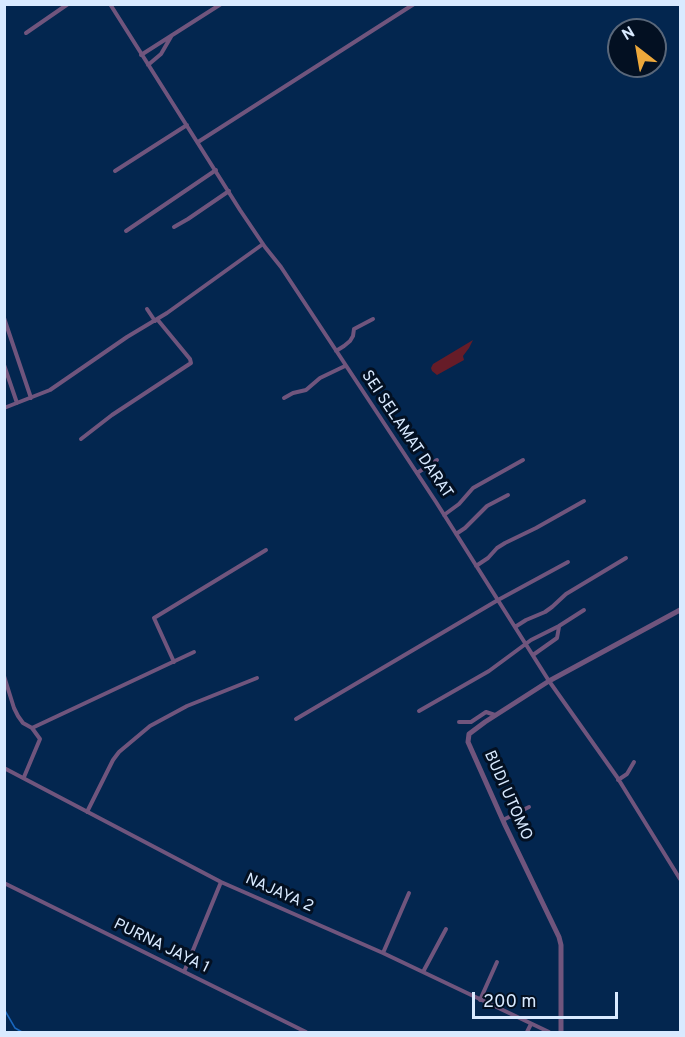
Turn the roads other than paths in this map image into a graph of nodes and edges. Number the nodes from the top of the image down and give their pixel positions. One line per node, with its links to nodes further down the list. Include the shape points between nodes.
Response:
1 (68, 4): 5 (street)
2 (110, 4): 7 (street, SEI SELAMAT DARAT)
3 (221, 4): 6 (street)
4 (414, 4): 10 (street)
5 (26, 33)
6 (172, 35): 7 (street); 8 (street)
7 (141, 55): 8 (street, SEI SELAMAT DARAT)
8 (150, 63): 9 (street, SEI SELAMAT DARAT)
9 (187, 125): 10 (street, SEI SELAMAT DARAT); 12 (street)
10 (198, 142): 11 (street, SEI SELAMAT DARAT)
11 (216, 170): 13 (street, SEI SELAMAT DARAT); 15 (street)
12 (115, 171)
13 (229, 191): 14 (street); 16 (street, SEI SELAMAT DARAT)
14 (174, 226)
15 (126, 231)
16 (263, 244): 20 (street); 21 (street, SEI SELAMAT DARAT)
17 (147, 309): 20 (street)
18 (4, 318): 24 (street)
19 (372, 319): 21 (street, via 354,329 353,336)
20 (156, 320): 24 (street, via 50,390); 28 (street, via 191,363)
21 (337, 350): 23 (street, SEI SELAMAT DARAT)
22 (4, 365): 26 (street)
23 (345, 366): 25 (street, via 306,390); 31 (street, SEI SELAMAT DARAT)
24 (31, 398): 26 (street)
25 (284, 398)
26 (18, 403): 27 (street)
27 (4, 408)
28 (81, 440)
29 (437, 460): 31 (street)
30 (523, 460): 34 (street, via 473,488)
31 (419, 472): 34 (street, SEI SELAMAT DARAT)
32 (508, 495): 35 (street, via 487,506)
33 (584, 501): 39 (street, via 505,543)
34 (446, 514): 35 (street, SEI SELAMAT DARAT)
35 (458, 533): 39 (street, SEI SELAMAT DARAT)
36 (266, 550): 48 (street, via 154,618)
37 (626, 558): 44 (street, via 566,594 545,612)
38 (568, 562): 40 (street)
39 (478, 564): 40 (street, SEI SELAMAT DARAT)
40 (500, 599): 44 (street, SEI SELAMAT DARAT); 55 (street)
41 (584, 610): 43 (street)
42 (681, 610): 51 (street, BUDI UTOMO)
43 (559, 626): 45 (street); 47 (street, via 557,638)
44 (515, 627): 45 (street, SEI SELAMAT DARAT)
45 (526, 644): 47 (street, SEI SELAMAT DARAT); 53 (street, via 495,667)
46 (194, 652): 48 (street)
47 (532, 655): 51 (street, SEI SELAMAT DARAT)
48 (174, 662): 57 (street)
49 (4, 675): 52 (street)
50 (257, 678): 63 (street, via 187,706 150,726 113,760)
51 (551, 680): 54 (street, BUDI UTOMO); 61 (street, SEI SELAMAT DARAT)
52 (6, 683): 57 (street, via 18,716)
53 (419, 711)
54 (496, 715): 56 (street, via 486,712 471,722); 64 (street, BUDI UTOMO, via 469,734 468,739)
55 (296, 719)
56 (459, 722)
57 (32, 728): 60 (street, via 39,743)
58 (634, 762): 61 (street)
59 (4, 768): 60 (street, NAJAYA 2)
60 (24, 777): 63 (street, NAJAYA 2)
61 (620, 779): 66 (street, SEI SELAMAT DARAT)
62 (529, 807): 64 (street)
63 (87, 812): 69 (street, NAJAYA 2)
64 (503, 820): 81 (street, BUDI UTOMO, via 559,937)
65 (681, 868): 66 (street)
66 (676, 871): 67 (street, SEI SELAMAT DARAT)
67 (681, 879)
68 (4, 882): 74 (street, PURNA JAYA 1)
69 (221, 882): 72 (street, NAJAYA 2); 74 (street)
70 (409, 893): 72 (street)
71 (446, 929): 75 (street)
72 (383, 953): 75 (street, NAJAYA 2)
73 (497, 962): 76 (street)
74 (184, 972): 78 (street, PURNA JAYA 1)
75 (423, 972): 76 (street, NAJAYA 2)
76 (480, 1000): 77 (street, NAJAYA 2)
77 (531, 1024): 79 (street); 80 (street, NAJAYA 2)
78 (306, 1032)
79 (527, 1032)
80 (549, 1032)
81 (561, 1032)

